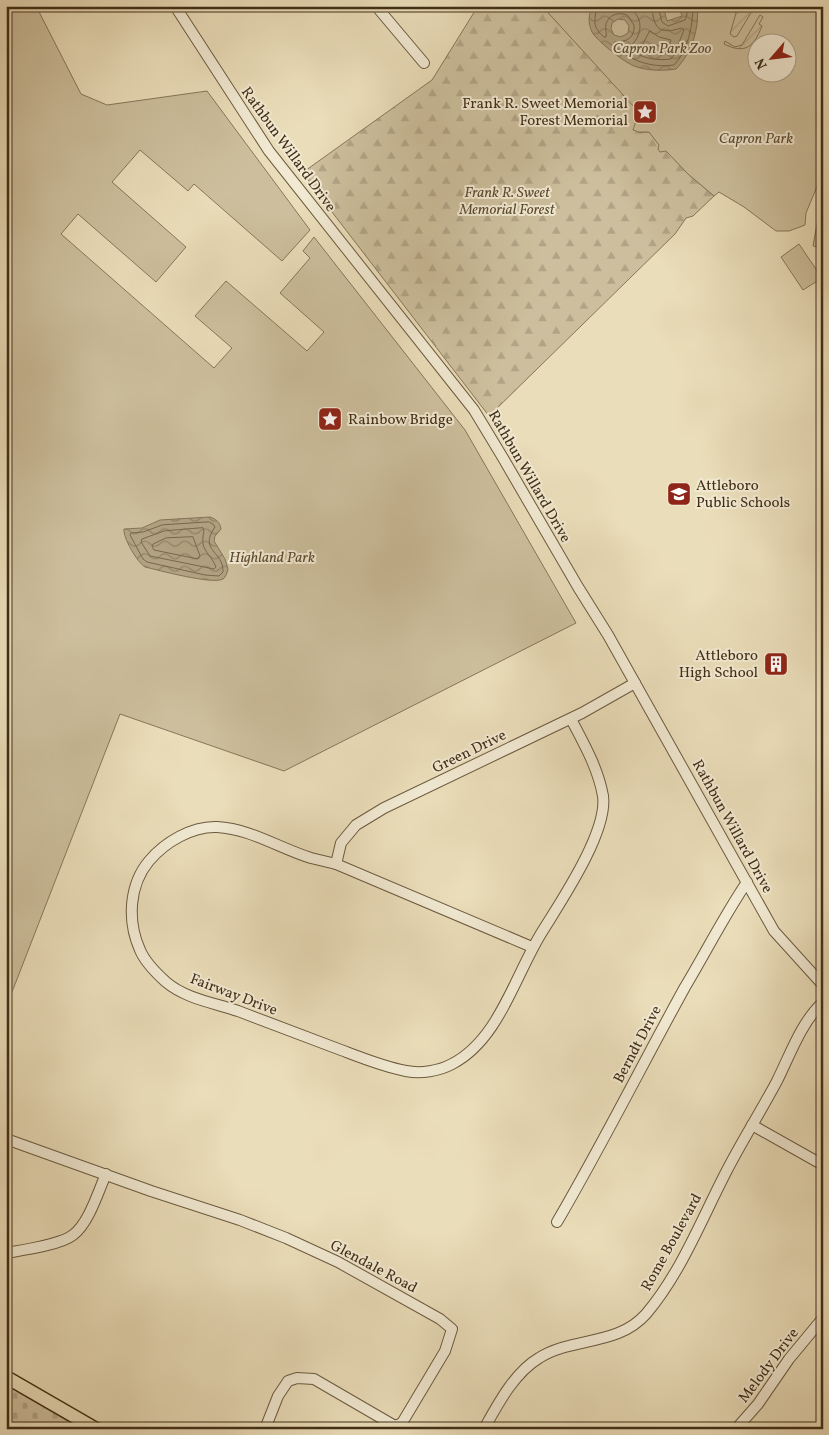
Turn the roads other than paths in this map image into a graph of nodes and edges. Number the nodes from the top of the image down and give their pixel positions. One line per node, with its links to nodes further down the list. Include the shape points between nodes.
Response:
1 (175, 6): 4 (street, Rathbun Willard Drive, via 269,151 474,410)
2 (376, 6): 3 (street)
3 (424, 63)
4 (636, 683): 5 (street, Green Drive); 7 (street, Rathbun Willard Drive)
5 (572, 719): 6 (street, Green Drive, via 384,808 356,825 341,843); 8 (street, Fairway Drive, via 595,766 603,798 600,825 565,895)
6 (336, 864): 8 (street, Fairway Drive); 8 (street, Fairway Drive, via 310,858 236,829 213,827 186,833 166,843 148,862 137,882 131,906 140,951 169,984 195,998 408,1072 430,1071 451,1064 469,1053 486,1036)
7 (747, 882): 9 (street, Rathbun Willard Drive, via 774,931); 15 (street, Berndt Drive, via 720,924)
8 (532, 947)
9 (822, 984): 10 (street, Rathbun Willard Drive, via 818,992)
10 (823, 1003): 11 (street, Rome Boulevard, via 810,1016)
11 (752, 1126): 13 (street); 21 (street, Rome Boulevard, via 661,1295 644,1316 626,1330 606,1338 557,1349 538,1358 508,1390)
12 (6, 1139): 14 (street, Glendale Road)
13 (823, 1165)
14 (106, 1174): 16 (street, via 83,1225 72,1236 51,1244); 20 (street, Glendale Road, via 286,1238 346,1267 440,1319 452,1329 445,1351 402,1422 394,1426 314,1379 297,1378 288,1381 278,1396)
15 (557, 1222)
16 (6, 1253)
17 (823, 1318): 22 (street, Melody Drive)
18 (6, 1378): 19 (main road)
19 (96, 1429)
20 (265, 1429)
21 (484, 1429)
22 (736, 1429)

